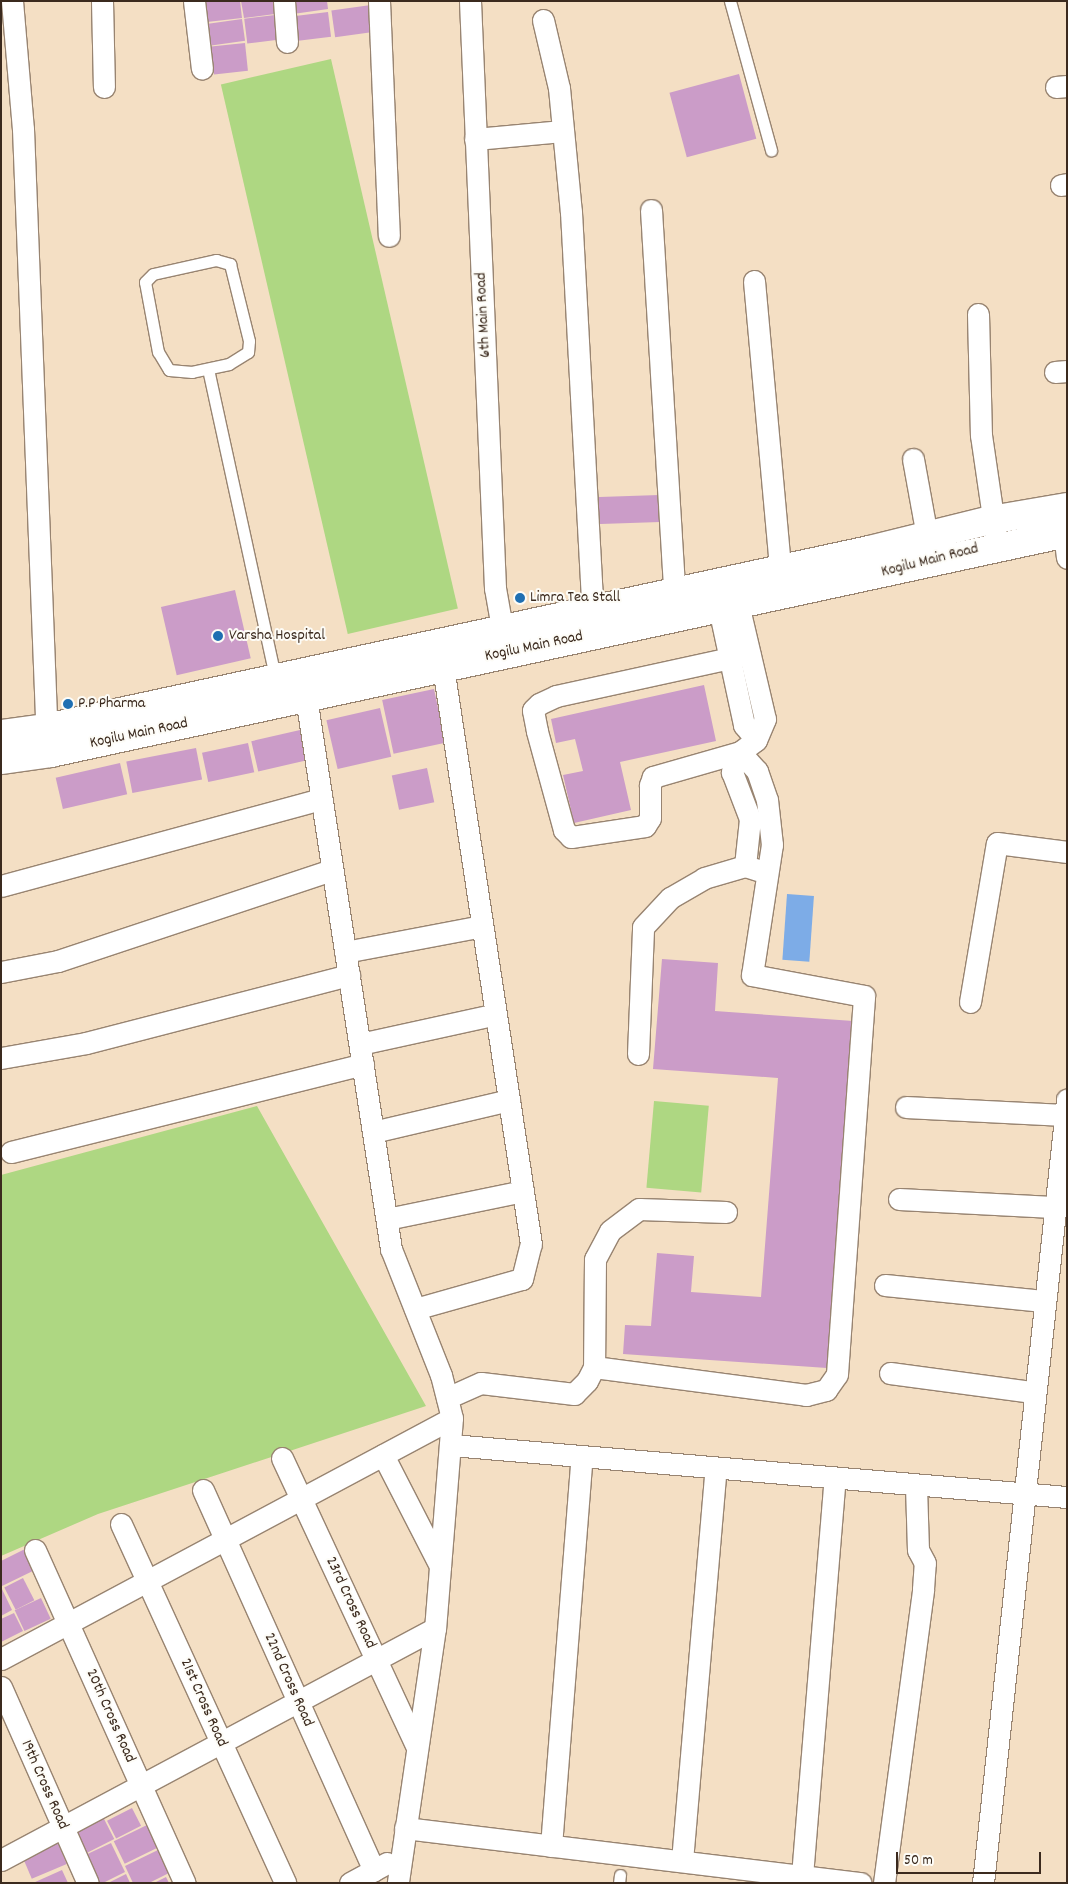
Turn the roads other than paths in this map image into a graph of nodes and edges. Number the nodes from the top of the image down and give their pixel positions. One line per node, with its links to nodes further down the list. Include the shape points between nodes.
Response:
1 (12, 1): 34 (street, via 22,129)
2 (102, 1): 11 (street)
3 (194, 1): 10 (street)
4 (284, 1): 9 (street)
5 (379, 1): 16 (street)
6 (470, 1): 13 (street, 6th Main Road)
7 (730, 1): 14 (lane)
8 (542, 20): 12 (street, via 559,88)
9 (287, 42)
10 (202, 69)
11 (104, 87)
12 (563, 131): 13 (street); 27 (street, via 571,212)
13 (475, 139): 28 (street, 6th Main Road, via 495,588)
14 (771, 150)
15 (651, 210): 25 (street)
16 (389, 236)
17 (754, 280): 24 (street)
18 (978, 314): 21 (street, via 981,436)
19 (208, 368): 19 (lane, via 174,372 162,362 144,288 146,279 153,274 216,260 230,264 249,346 239,360); 31 (lane)
20 (913, 459): 23 (street)
21 (994, 533): 22 (main road, Kogilu Main Road); 23 (main road, Kogilu Main Road); 26 (main road, Kogilu Main Road)
22 (1066, 533)
23 (927, 536): 24 (main road, Kogilu Main Road)
24 (780, 569): 25 (main road, Kogilu Main Road)
25 (674, 591): 27 (main road, Kogilu Main Road)
26 (728, 606): 27 (main road, Kogilu Main Road); 29 (street)
27 (593, 621): 28 (main road, Kogilu Main Road); 30 (main road, Kogilu Main Road)
28 (502, 627): 32 (main road, Kogilu Main Road)
29 (739, 656): 35 (street, via 765,719); 35 (street, via 556,696 533,710 564,830 571,837 645,826 650,818 653,778)
30 (443, 667): 32 (main road, Kogilu Main Road); 42 (street)
31 (275, 677): 32 (main road, Kogilu Main Road); 34 (main road, Kogilu Main Road)
32 (304, 684): 34 (main road, Kogilu Main Road); 37 (street)
33 (1, 734): 34 (main road, Kogilu Main Road)
34 (47, 741): 36 (main road, Kogilu Main Road)
35 (748, 746): 39 (street, via 767,800 772,845)
36 (1, 760)
37 (321, 799): 40 (street); 41 (street)
38 (1067, 852): 46 (street, via 997,843)
39 (755, 869): 49 (street, via 704,878 670,898 643,927); 64 (street, via 752,975 864,996 837,1374 826,1390 806,1395)
40 (332, 870): 43 (street); 44 (street, via 58,961)
41 (1, 886)
42 (482, 926): 43 (street); 47 (street)
43 (345, 952): 45 (street)
44 (1, 972)
45 (349, 975): 48 (street); 50 (street, via 86,1043)
46 (970, 1002)
47 (496, 1014): 48 (street); 51 (street)
48 (361, 1054): 54 (street); 55 (street)
49 (638, 1054)
50 (1, 1058)
51 (509, 1100): 54 (street); 56 (street)
52 (906, 1107): 53 (street)
53 (1065, 1107): 58 (street)
54 (373, 1132): 60 (street)
55 (11, 1152)
56 (523, 1191): 60 (street); 63 (street, via 531,1244 522,1279)
57 (899, 1199): 58 (street)
58 (1054, 1207): 62 (street)
59 (726, 1212): 64 (street, via 639,1209 610,1231 595,1259)
60 (387, 1219): 63 (street, via 391,1249)
61 (885, 1285): 62 (street)
62 (1043, 1301): 66 (street)
63 (415, 1308): 67 (street)
64 (594, 1367): 67 (street, via 587,1382 574,1394 481,1384)
65 (890, 1373): 66 (street)
66 (1033, 1392): 76 (street)
67 (450, 1408): 68 (street); 69 (street)
68 (450, 1445): 70 (street); 82 (street)
69 (383, 1455): 78 (street); 82 (street)
70 (582, 1456): 72 (street); 95 (street)
71 (282, 1458): 78 (street, 23rd Cross Road)
72 (716, 1468): 73 (street); 98 (street)
73 (835, 1478): 74 (street); 101 (street)
74 (916, 1485): 76 (street); 109 (street, via 918,1550 925,1563 923,1589)
75 (203, 1490): 80 (street, 22nd Cross Road)
76 (1022, 1494): 77 (street); 110 (street)
77 (1067, 1497)
78 (301, 1499): 80 (street); 87 (street, 23rd Cross Road)
79 (121, 1524): 83 (street, 21st Cross Road)
80 (225, 1540): 83 (street); 89 (street, 22nd Cross Road)
81 (35, 1550): 84 (street, 20th Cross Road)
82 (440, 1566): 85 (street)
83 (147, 1581): 84 (street); 90 (street, 21st Cross Road)
84 (69, 1624): 86 (street); 92 (street, 20th Cross Road)
85 (435, 1628): 87 (street); 91 (street)
86 (1, 1659)
87 (376, 1659): 89 (street); 91 (street, 23rd Cross Road)
88 (1, 1687): 93 (street, 19th Cross Road)
89 (298, 1701): 90 (street); 99 (street, 22nd Cross Road)
90 (221, 1742): 92 (street); 105 (street, 21st Cross Road)
91 (417, 1747): 94 (street)
92 (141, 1785): 93 (street); 104 (street, 20th Cross Road)
93 (63, 1827): 97 (street); 103 (street, 19th Cross Road)
94 (405, 1828): 95 (street); 96 (street)
95 (551, 1846): 98 (street)
96 (400, 1856): 99 (street); 107 (street)
97 (1, 1860)
98 (682, 1862): 100 (street)
99 (374, 1870): 106 (street)
100 (733, 1875): 101 (street)
101 (802, 1876): 102 (street)
102 (826, 1881): 108 (street)
103 (88, 1883)
104 (185, 1883)
105 (285, 1883)
106 (350, 1883)
107 (398, 1883)
108 (861, 1883)
109 (884, 1883)
110 (983, 1883)

